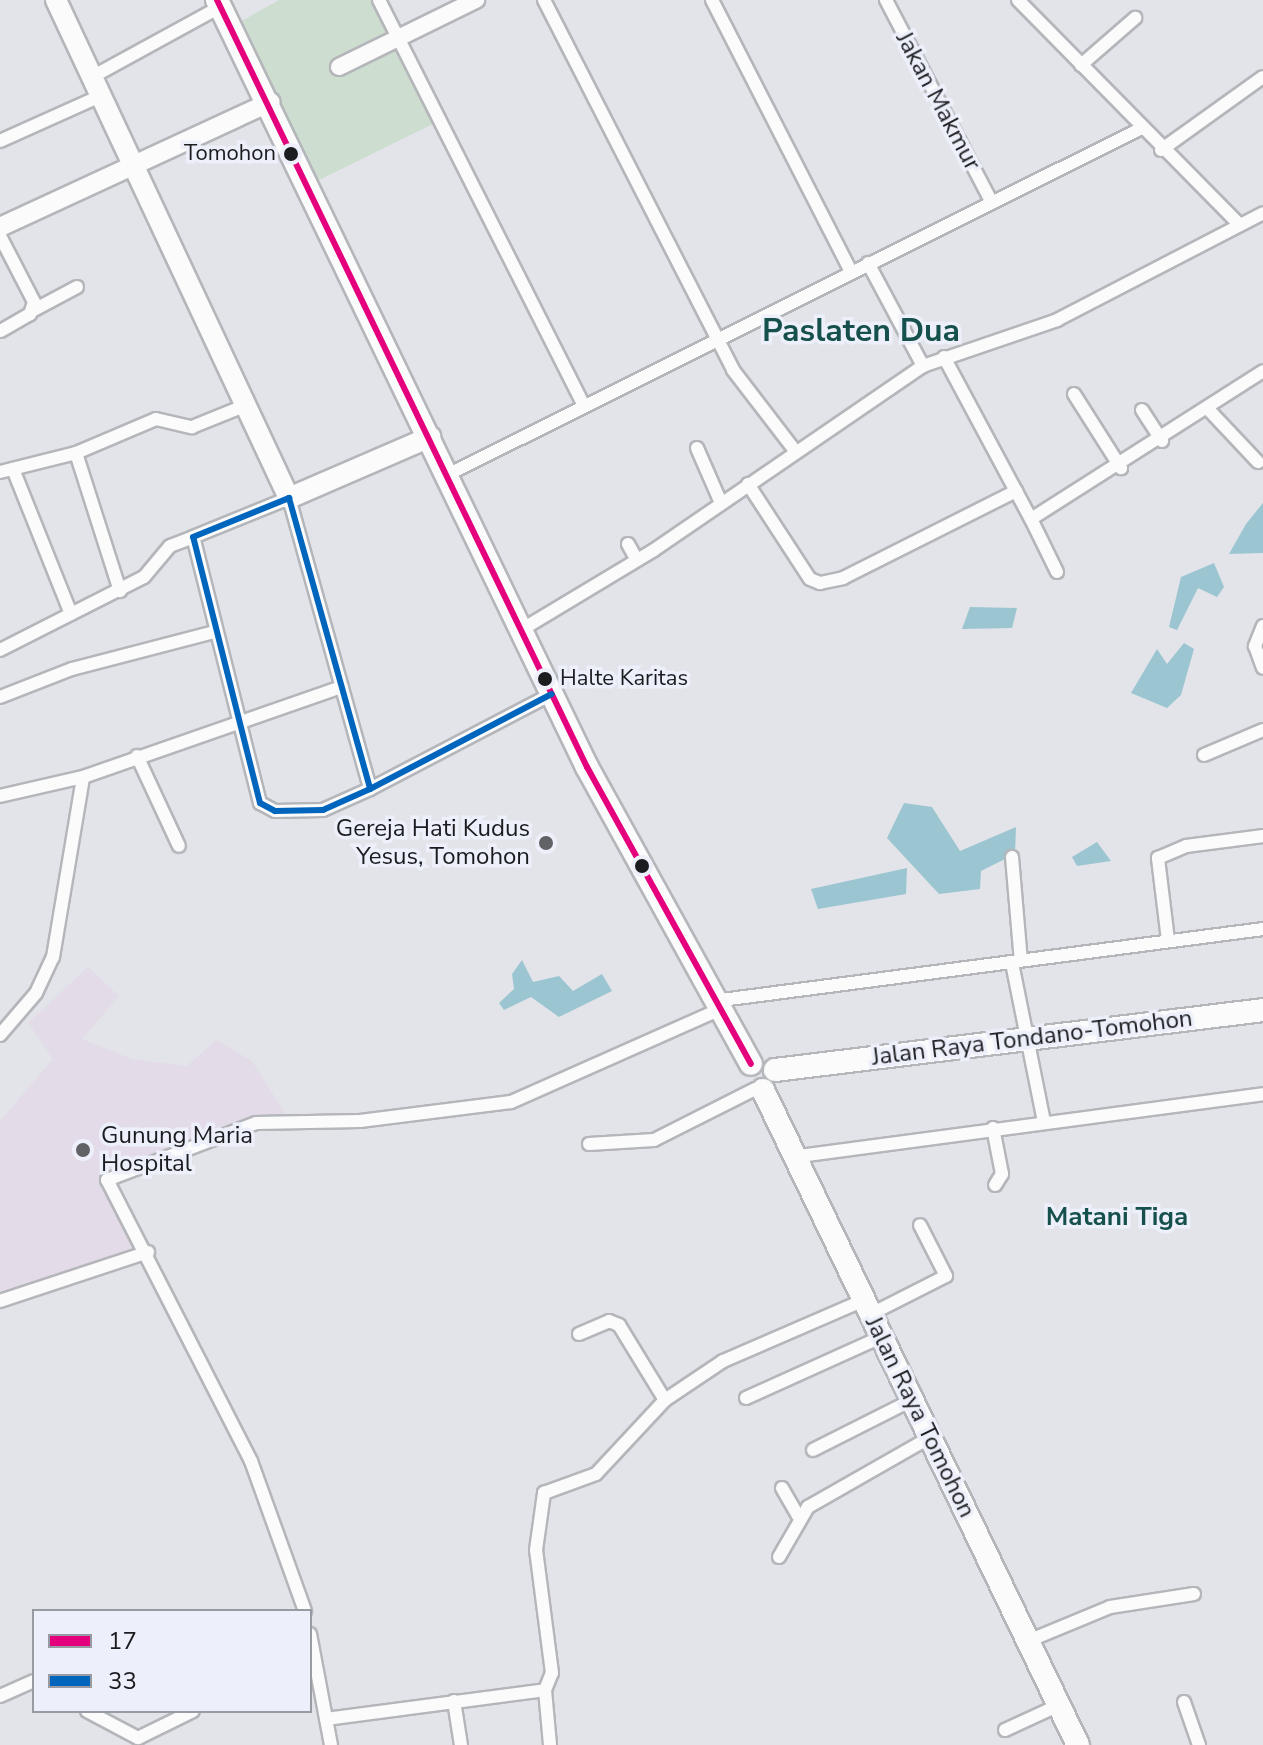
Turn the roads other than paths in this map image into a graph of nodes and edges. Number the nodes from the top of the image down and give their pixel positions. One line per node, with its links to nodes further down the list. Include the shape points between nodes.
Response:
1 (56, 0): 14 (main road)
2 (379, 0): 10 (street)
3 (476, 0): 10 (street)
4 (544, 0): 30 (street)
5 (712, 0): 26 (street)
6 (886, 0): 20 (street, Jakan Makmur)
7 (1018, 0): 11 (street)
8 (218, 4): 14 (street); 15 (highway)
9 (1135, 18): 11 (street)
10 (399, 39): 12 (street); 36 (street)
11 (1081, 65): 16 (street)
12 (339, 67)
13 (1263, 77): 18 (street)
14 (96, 86): 17 (street); 19 (main road)
15 (270, 102): 19 (main road); 39 (highway)
16 (1140, 129): 18 (street); 20 (street)
17 (0, 141)
18 (1161, 150): 22 (street)
19 (136, 164): 23 (main road); 35 (main road)
20 (991, 201): 25 (street)
21 (1263, 213): 22 (street)
22 (1240, 225): 31 (street, via 1057,320)
23 (0, 227)
24 (0, 236): 28 (street, via 34,302)
25 (868, 263): 26 (street); 32 (street)
26 (851, 272): 30 (street)
27 (77, 287): 28 (street)
28 (32, 311): 29 (street)
29 (0, 331)
30 (717, 340): 36 (street); 42 (street)
31 (944, 357): 32 (street); 50 (street)
32 (923, 366): 42 (street)
33 (1263, 371): 37 (street)
34 (1074, 394): 45 (street)
35 (249, 404): 43 (street, via 192,427 156,419); 51 (main road)
36 (583, 404): 48 (street)
37 (1208, 409): 40 (street); 44 (street)
38 (1142, 410): 40 (street)
39 (430, 437): 48 (highway); 51 (main road)
40 (1162, 441): 45 (street)
41 (697, 448): 52 (street)
42 (796, 452): 49 (street)
43 (76, 453): 46 (street); 58 (street)
44 (1258, 462)
45 (1121, 468): 53 (street)
46 (13, 469): 47 (street); 59 (street)
47 (0, 472)
48 (447, 475): 61 (highway)
49 (748, 484): 50 (street, via 810,579 820,583 843,578); 52 (street)
50 (1016, 491): 53 (street)
51 (289, 498): 54 (street); 65 (street)
52 (721, 503): 56 (street)
53 (1031, 519): 57 (street)
54 (193, 537): 58 (street, via 170,546 155,569); 62 (street)
55 (628, 544): 56 (street)
56 (637, 560): 61 (street)
57 (1057, 572)
58 (120, 591): 59 (street)
59 (71, 614): 63 (street)
60 (1263, 626): 64 (street, via 1255,646)
61 (521, 630): 66 (highway)
62 (214, 632): 67 (street, via 72,669); 68 (street)
63 (0, 650)
64 (1263, 668)
65 (342, 687): 68 (street); 73 (street)
66 (552, 694): 73 (street); 81 (highway)
67 (0, 697)
68 (236, 721): 71 (street); 73 (street, via 264,807 323,810)
69 (1263, 730): 70 (street)
70 (1204, 755)
71 (137, 756): 72 (street); 76 (street)
72 (83, 777): 74 (street); 83 (street, via 53,957 36,993)
73 (370, 789)
74 (0, 796)
75 (1263, 836): 79 (street, via 1186,846 1158,858)
76 (179, 846)
77 (1012, 857): 80 (street)
78 (1263, 929): 79 (street)
79 (1168, 940): 80 (street)
80 (1016, 962): 81 (street); 84 (street)
81 (713, 1006): 85 (highway, via 751,1064 767,1061); 93 (street, via 511,1102 349,1122 256,1123 116,1175 108,1184)
82 (1263, 1010): 84 (highway, Jalan Raya Tondano-Tomohon)
83 (0, 1035)
84 (1025, 1039): 85 (highway, Jalan Raya Tondano-Tomohon, via 800,1065); 87 (street)
85 (765, 1083): 89 (street, via 654,1140); 90 (highway, Jalan Raya Tomohon)
86 (1263, 1094): 87 (street)
87 (1044, 1121): 88 (street)
88 (993, 1128): 90 (street); 91 (street, via 1002,1174)
89 (589, 1144)
90 (792, 1157): 95 (highway, Jalan Raya Tomohon)
91 (995, 1185)
92 (920, 1225): 95 (street, via 944,1279)
93 (148, 1252): 94 (street); 107 (street, via 262,1487)
94 (0, 1301)
95 (867, 1307): 97 (highway, Jalan Raya Tomohon); 99 (street, via 723,1361)
96 (579, 1334): 99 (street, via 609,1321 619,1325)
97 (881, 1337): 98 (street); 100 (highway, Jalan Raya Tomohon)
98 (746, 1398)
99 (665, 1400): 111 (street, via 596,1474 541,1499 537,1575 552,1673)
100 (912, 1400): 101 (highway, Jalan Raya Tomohon); 102 (street)
101 (929, 1438): 104 (street); 108 (highway, Jalan Raya Tomohon)
102 (813, 1450)
103 (782, 1488): 104 (street)
104 (798, 1516): 105 (street)
105 (779, 1557)
106 (1194, 1594): 108 (street, via 1110,1607)
107 (304, 1609)
108 (1028, 1641): 115 (highway, Jalan Raya Tomohon)
109 (312, 1653): 118 (street)
110 (32, 1682): 112 (street)
111 (545, 1690): 113 (street); 122 (street)
112 (0, 1696)
113 (454, 1701): 118 (street); 121 (street)
114 (1184, 1702): 124 (street)
115 (1059, 1705): 119 (street); 123 (highway, Jalan Raya Tomohon)
116 (91, 1713): 117 (street, via 138,1738)
117 (189, 1713)
118 (326, 1719): 120 (street)
119 (1005, 1730)
120 (331, 1745)
121 (461, 1745)
122 (550, 1745)
123 (1078, 1745)
124 (1199, 1745)

